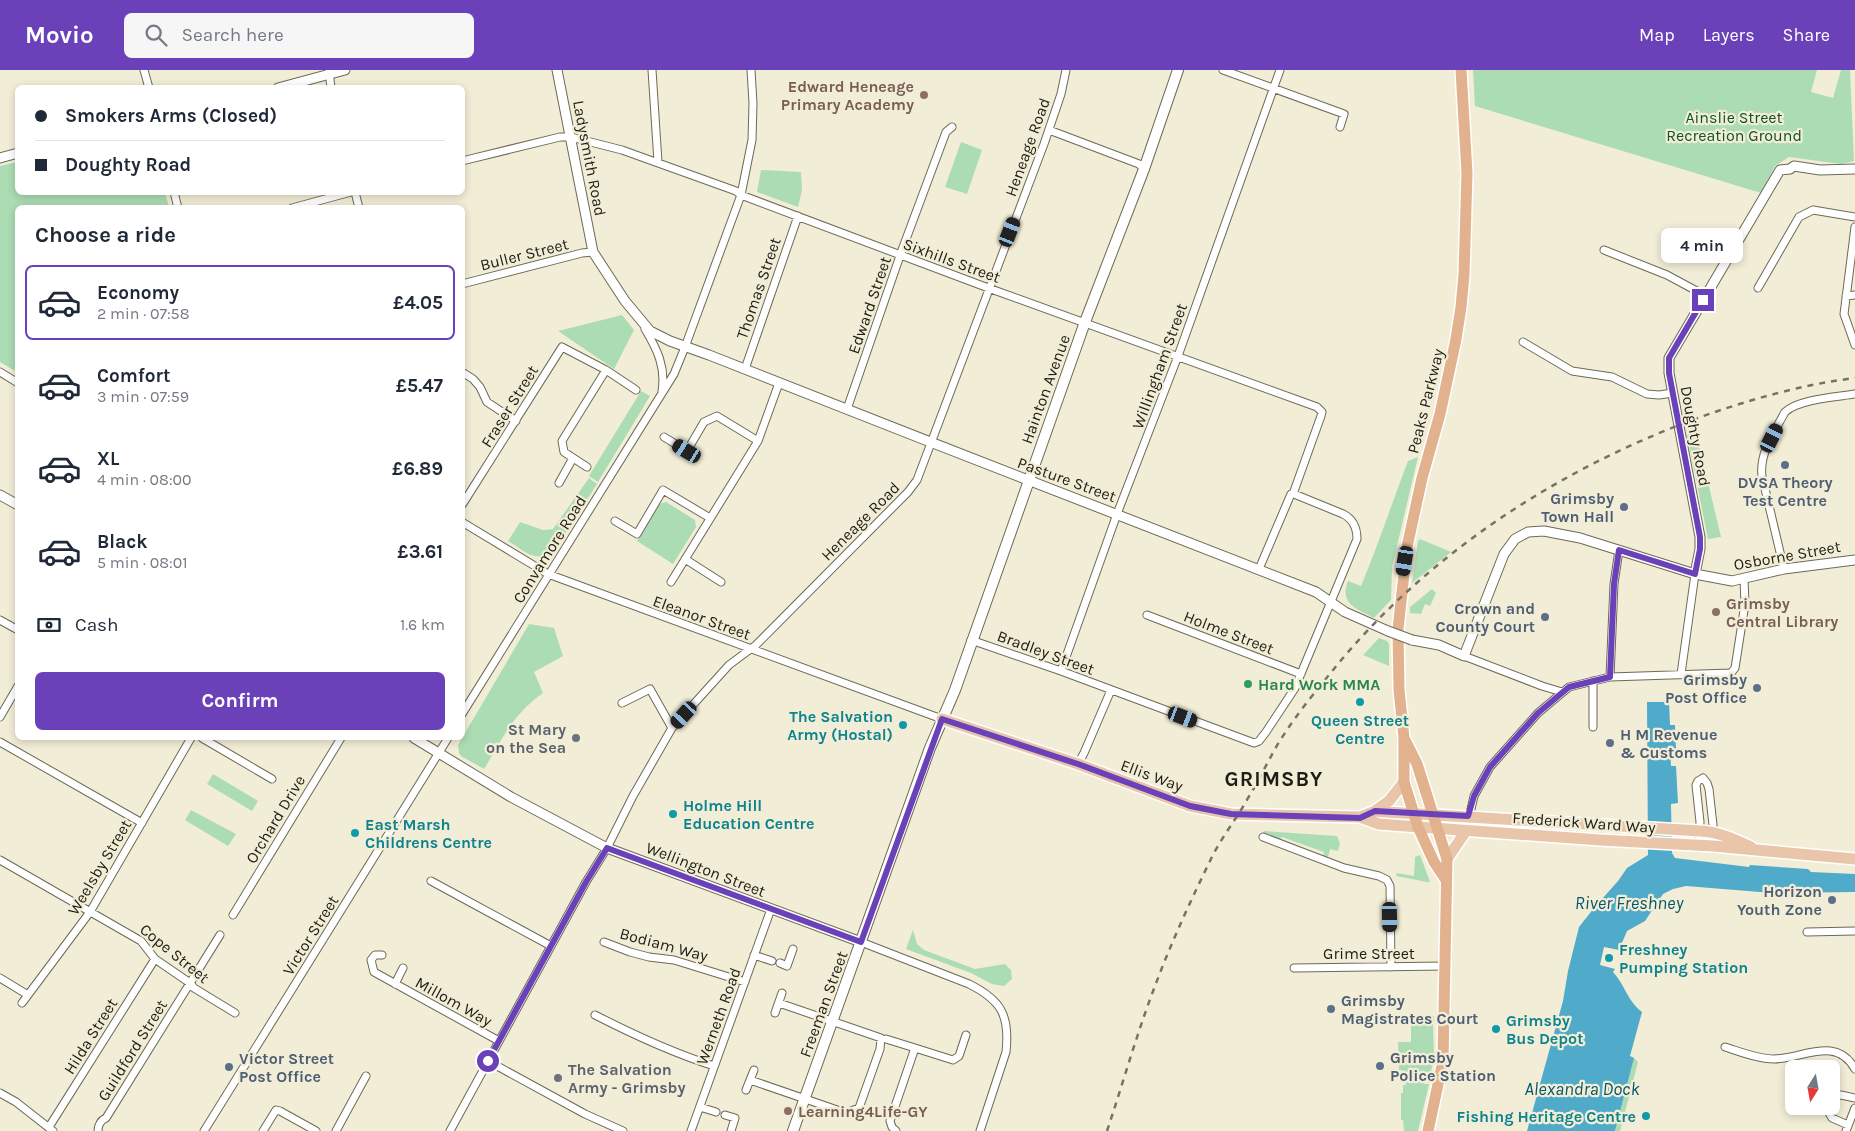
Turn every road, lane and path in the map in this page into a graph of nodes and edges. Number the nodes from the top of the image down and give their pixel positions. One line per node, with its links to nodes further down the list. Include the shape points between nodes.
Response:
1 (144, 70): 12 (street)
2 (345, 70): 11 (street)
3 (557, 70): 19 (street, Ladysmith Road)
4 (652, 70): 23 (street)
5 (752, 70): 27 (street, Convamore Road, via 752,140)
6 (1066, 70): 18 (street, Heneage Road)
7 (1178, 70): 24 (main road, Hainton Avenue)
8 (1223, 70): 15 (street)
9 (1280, 70): 15 (street, Willingham Street)
10 (1461, 70): 105 (highway, Peaks Parkway, via 1467,173 1464,275 1456,339 1422,478 1403,576 1398,652)
11 (329, 72): 13 (street); 14 (street)
12 (148, 85)
13 (288, 85)
14 (331, 85)
15 (1274, 88): 17 (street, via 1344,114); 46 (street, Willingham Street)
16 (952, 127): 34 (street, Edward Street, via 946,132)
17 (1340, 127)
18 (1049, 130): 24 (street, via 1139,164); 36 (street, Heneage Road)
19 (571, 137): 22 (street); 23 (street, Sixhills Street); 33 (street, Ladysmith Road)
20 (15, 154): 21 (street)
21 (0, 158)
22 (465, 160)
23 (658, 162): 27 (street, Sixhills Street, via 736,190)
24 (1144, 169): 41 (main road, Hainton Avenue)
25 (1855, 169): 39 (street, Doughty Road, via 1820,170 1794,166 1780,170)
26 (340, 195): 28 (street)
27 (741, 195): 29 (street, Sixhills Street); 45 (street, Convamore Road)
28 (303, 205)
29 (798, 216): 34 (street, Sixhills Street); 47 (street, Thomas Street)
30 (1855, 217): 37 (street, via 1813,210 1799,217)
31 (1855, 227): 40 (street)
32 (1604, 250): 39 (street, via 1667,275)
33 (593, 252): 35 (street, Buller Street); 42 (street, Pasture Street)
34 (901, 255): 36 (street, Sixhills Street); 57 (street, Edward Street)
35 (465, 283)
36 (989, 288): 41 (street, Sixhills Street); 61 (street, Heneage Road)
37 (1758, 288)
38 (1855, 295): 40 (street)
39 (1706, 296): 54 (street, Doughty Road, via 1669,358)
40 (1846, 296): 44 (street, via 1844,314)
41 (1085, 322): 46 (street, Sixhills Street); 64 (main road, Hainton Avenue)
42 (642, 323): 45 (street, Pasture Street, via 657,335); 56 (street, Convamore Road, via 662,362 663,386)
43 (1523, 342): 54 (street, via 1572,371 1612,377 1647,394)
44 (1855, 345)
45 (686, 347): 47 (street, Pasture Street); 56 (street, Convamore Road)
46 (1178, 356): 66 (street, Sixhills Street, via 1317,407 1322,412); 70 (street, Willingham Street)
47 (745, 369): 52 (street, Pasture Street)
48 (606, 370): 53 (street); 58 (street, Fraser Street, via 562,347); 62 (street, via 562,441 564,452)
49 (0, 372): 51 (street)
50 (465, 374): 58 (street, via 480,387 491,406)
51 (15, 381)
52 (779, 383): 57 (street, Pasture Street); 60 (street)
53 (636, 390)
54 (1672, 393): 80 (street, Doughty Road, via 1700,537)
55 (1855, 394): 78 (street, via 1789,408 1765,452 1762,476)
56 (659, 398): 79 (street, Convamore Road)
57 (847, 410): 61 (street, Pasture Street)
58 (516, 421): 68 (street, Fraser Street)
59 (664, 437): 60 (street, via 687,451 704,422 717,416)
60 (758, 441): 71 (street)
61 (931, 443): 64 (street, Pasture Street); 89 (street, Heneage Road, via 912,487)
62 (573, 458): 63 (street); 65 (street)
63 (587, 467)
64 (1028, 481): 70 (street, Pasture Street); 88 (main road, Hainton Avenue)
65 (559, 483)
66 (1292, 494): 77 (street); 84 (street, via 1349,517 1356,528 1357,538)
67 (0, 495): 69 (street)
68 (465, 501)
69 (15, 503)
70 (1117, 514): 77 (street, Pasture Street); 91 (street, Willingham Street)
71 (710, 518): 72 (street, via 663,490 637,534); 75 (street)
72 (615, 521)
73 (465, 524): 79 (street, Eleanor Street)
74 (1619, 550): 80 (street, Osborne Street); 90 (street, Osborne Street, via 1554,532 1537,531 1520,536 1510,543 1504,554); 94 (street, via 1614,584)
75 (685, 559): 82 (street); 83 (street)
76 (1855, 560): 78 (street, Osborne Street)
77 (1259, 569): 84 (street, Pasture Street, via 1316,592)
78 (1784, 569): 81 (street, Osborne Street)
79 (548, 574): 89 (street, Eleanor Street); 100 (street, Convamore Road)
80 (1695, 574): 81 (street, Osborne Street, via 1719,580); 93 (street)
81 (1744, 579): 93 (street, via 1745,604 1735,668 1731,673)
82 (671, 582)
83 (721, 582)
84 (1331, 602): 90 (street, Pasture Street, bridge, via 1357,619); 92 (street)
85 (1147, 615): 92 (street, Holme Street)
86 (0, 620): 87 (street)
87 (15, 628)
88 (971, 640): 91 (street, Bradley Street); 102 (main road, Hainton Avenue)
89 (750, 649): 102 (street, Eleanor Street); 104 (street, Heneage Road, via 729,665)
90 (1464, 656): 98 (street, Pasture Street)
91 (1061, 671): 96 (street, Bradley Street)
92 (1301, 674): 96 (street, Bradley Street, via 1266,732 1254,743)
93 (1682, 674): 94 (street)
94 (1610, 677): 95 (street)
95 (1593, 681): 98 (street); 103 (street)
96 (1111, 690): 113 (street)
97 (15, 691): 101 (street)
98 (1562, 692): 119 (street, via 1538,713 1490,767 1474,796)
99 (622, 703): 104 (street, via 650,689)
100 (465, 709)
101 (0, 717)
102 (942, 719): 113 (main road, Ellis Way); 144 (main road, Freeman Street)
103 (1593, 727)
104 (672, 728): 130 (street, Heneage Road, via 632,796)
105 (1404, 738): 115 (highway, Peaks Parkway); 118 (highway, Peaks Parkway, via 1417,764)
106 (190, 740): 121 (street, Weelsby Street)
107 (205, 740): 114 (street)
108 (340, 740): 139 (street, Orchard Drive)
109 (417, 740): 112 (street, Wellington Street)
110 (447, 740): 112 (street)
111 (0, 742): 121 (street)
112 (438, 753): 130 (street, Wellington Street); 190 (street, Victor Street)
113 (1078, 764): 120 (main road, Ellis Way, via 1190,806 1231,814)
114 (272, 779)
115 (1404, 782): 116 (main road); 117 (highway, Peaks Parkway)
116 (1375, 811): 117 (main road, Ellis Way); 120 (main road, Ellis Way)
117 (1412, 813): 118 (main road, Ellis Way); 122 (highway, Peaks Parkway)
118 (1434, 814): 119 (main road, Ellis Way); 123 (highway, Peaks Parkway)
119 (1468, 816): 124 (street); 125 (main road, Frederick Ward Way)
120 (1360, 818): 122 (main road, Ellis Way, via 1379,824)
121 (142, 823): 138 (street, Weelsby Street)
122 (1418, 827): 123 (main road, Ellis Way); 135 (highway, Peaks Parkway)
123 (1438, 829): 124 (main road, Ellis Way); 134 (highway, Peaks Parkway)
124 (1466, 831): 128 (main road, Frederick Ward Way); 134 (main road)
125 (1700, 831): 126 (main road, Frederick Ward Way); 126 (street, via 1696,785 1703,778 1709,789); 128 (street)
126 (1714, 832): 129 (street); 131 (main road, Frederick Ward Way)
127 (1264, 837): 153 (street, via 1344,868 1387,880 1390,886)
128 (1700, 846): 129 (main road, Frederick Ward Way)
129 (1713, 846): 131 (main road, Frederick Ward Way)
130 (607, 848): 137 (street, Wellington Street); 145 (street, Heneage Road)
131 (1758, 850): 132 (main road, Frederick Ward Way)
132 (1855, 859)
133 (0, 860): 138 (street, Cope Street)
134 (1447, 860): 135 (highway, Peaks Parkway)
135 (1446, 880): 152 (highway, Peaks Parkway)
136 (431, 881): 145 (street)
137 (771, 910): 144 (street, Wellington Street); 148 (street, Werneth Road)
138 (93, 914): 149 (street, Cope Street, via 141,941); 161 (street, Weelsby Street)
139 (233, 915)
140 (1855, 931): 141 (street)
141 (1807, 932)
142 (220, 935): 158 (street)
143 (604, 942): 157 (street, Bodiam Way, via 630,952 674,960)
144 (861, 942): 167 (main road, Freeman Street); 200 (street, Wellington Street, via 969,984 999,1005 1006,1028 1006,1052)
145 (551, 946): 170 (street, Heneage Road)
146 (793, 948): 151 (street)
147 (382, 954): 159 (street, Millom Way, via 373,957 371,968)
148 (754, 955): 150 (street); 157 (street, Werneth Road)
149 (155, 959): 158 (street, Cope Street); 188 (street, Hilda Street)
150 (772, 961)
151 (784, 966)
152 (1444, 966): 153 (street, Grime Street); 201 (highway, Peaks Parkway, via 1442,1061)
153 (1391, 967): 155 (street, Grime Street)
154 (403, 968): 159 (street, Millom Way)
155 (1294, 968)
156 (0, 978): 161 (street)
157 (745, 982): 174 (street, Werneth Road)
158 (190, 983): 164 (street, Cope Street); 189 (street, Guildford Street)
159 (395, 984): 170 (street, Millom Way)
160 (782, 993): 163 (street)
161 (28, 995): 162 (street, Weelsby Street)
162 (22, 1003)
163 (779, 1003): 165 (street); 167 (street)
164 (235, 1013)
165 (775, 1013)
166 (595, 1015): 174 (street, via 686,1057)
167 (832, 1022): 182 (main road, Freeman Street); 182 (street, via 881,1038 859,1108 846,1114)
168 (966, 1035): 172 (street, via 959,1056 953,1060)
169 (886, 1039): 172 (street)
170 (499, 1041): 173 (street, Heneage Road)
171 (1725, 1047): 175 (street, via 1776,1059 1812,1052 1834,1052 1848,1058)
172 (915, 1048): 199 (street, via 890,1121)
173 (488, 1061): 194 (street, Heneage Road); 195 (street)
174 (714, 1066): 183 (street, Werneth Road)
175 (1855, 1069)
176 (754, 1070): 178 (street)
177 (366, 1076): 193 (street)
178 (750, 1080): 179 (street); 182 (street)
179 (746, 1090)
180 (0, 1092): 188 (street)
181 (1855, 1098): 187 (street, via 1837,1096 1829,1113)
182 (804, 1099): 198 (main road, Freeman Street)
183 (700, 1107): 185 (street); 196 (street, Werneth Road)
184 (1855, 1108): 187 (street)
185 (716, 1112)
186 (725, 1115): 197 (street, via 736,1115)
187 (1847, 1128)
188 (51, 1129)
189 (98, 1131)
190 (204, 1131)
191 (263, 1131): 192 (street, via 276,1110)
192 (316, 1131)
193 (336, 1131)
194 (450, 1131)
195 (623, 1131)
196 (691, 1131)
197 (731, 1131)
198 (793, 1131)
199 (896, 1131)
200 (980, 1131)
201 (1428, 1131)

